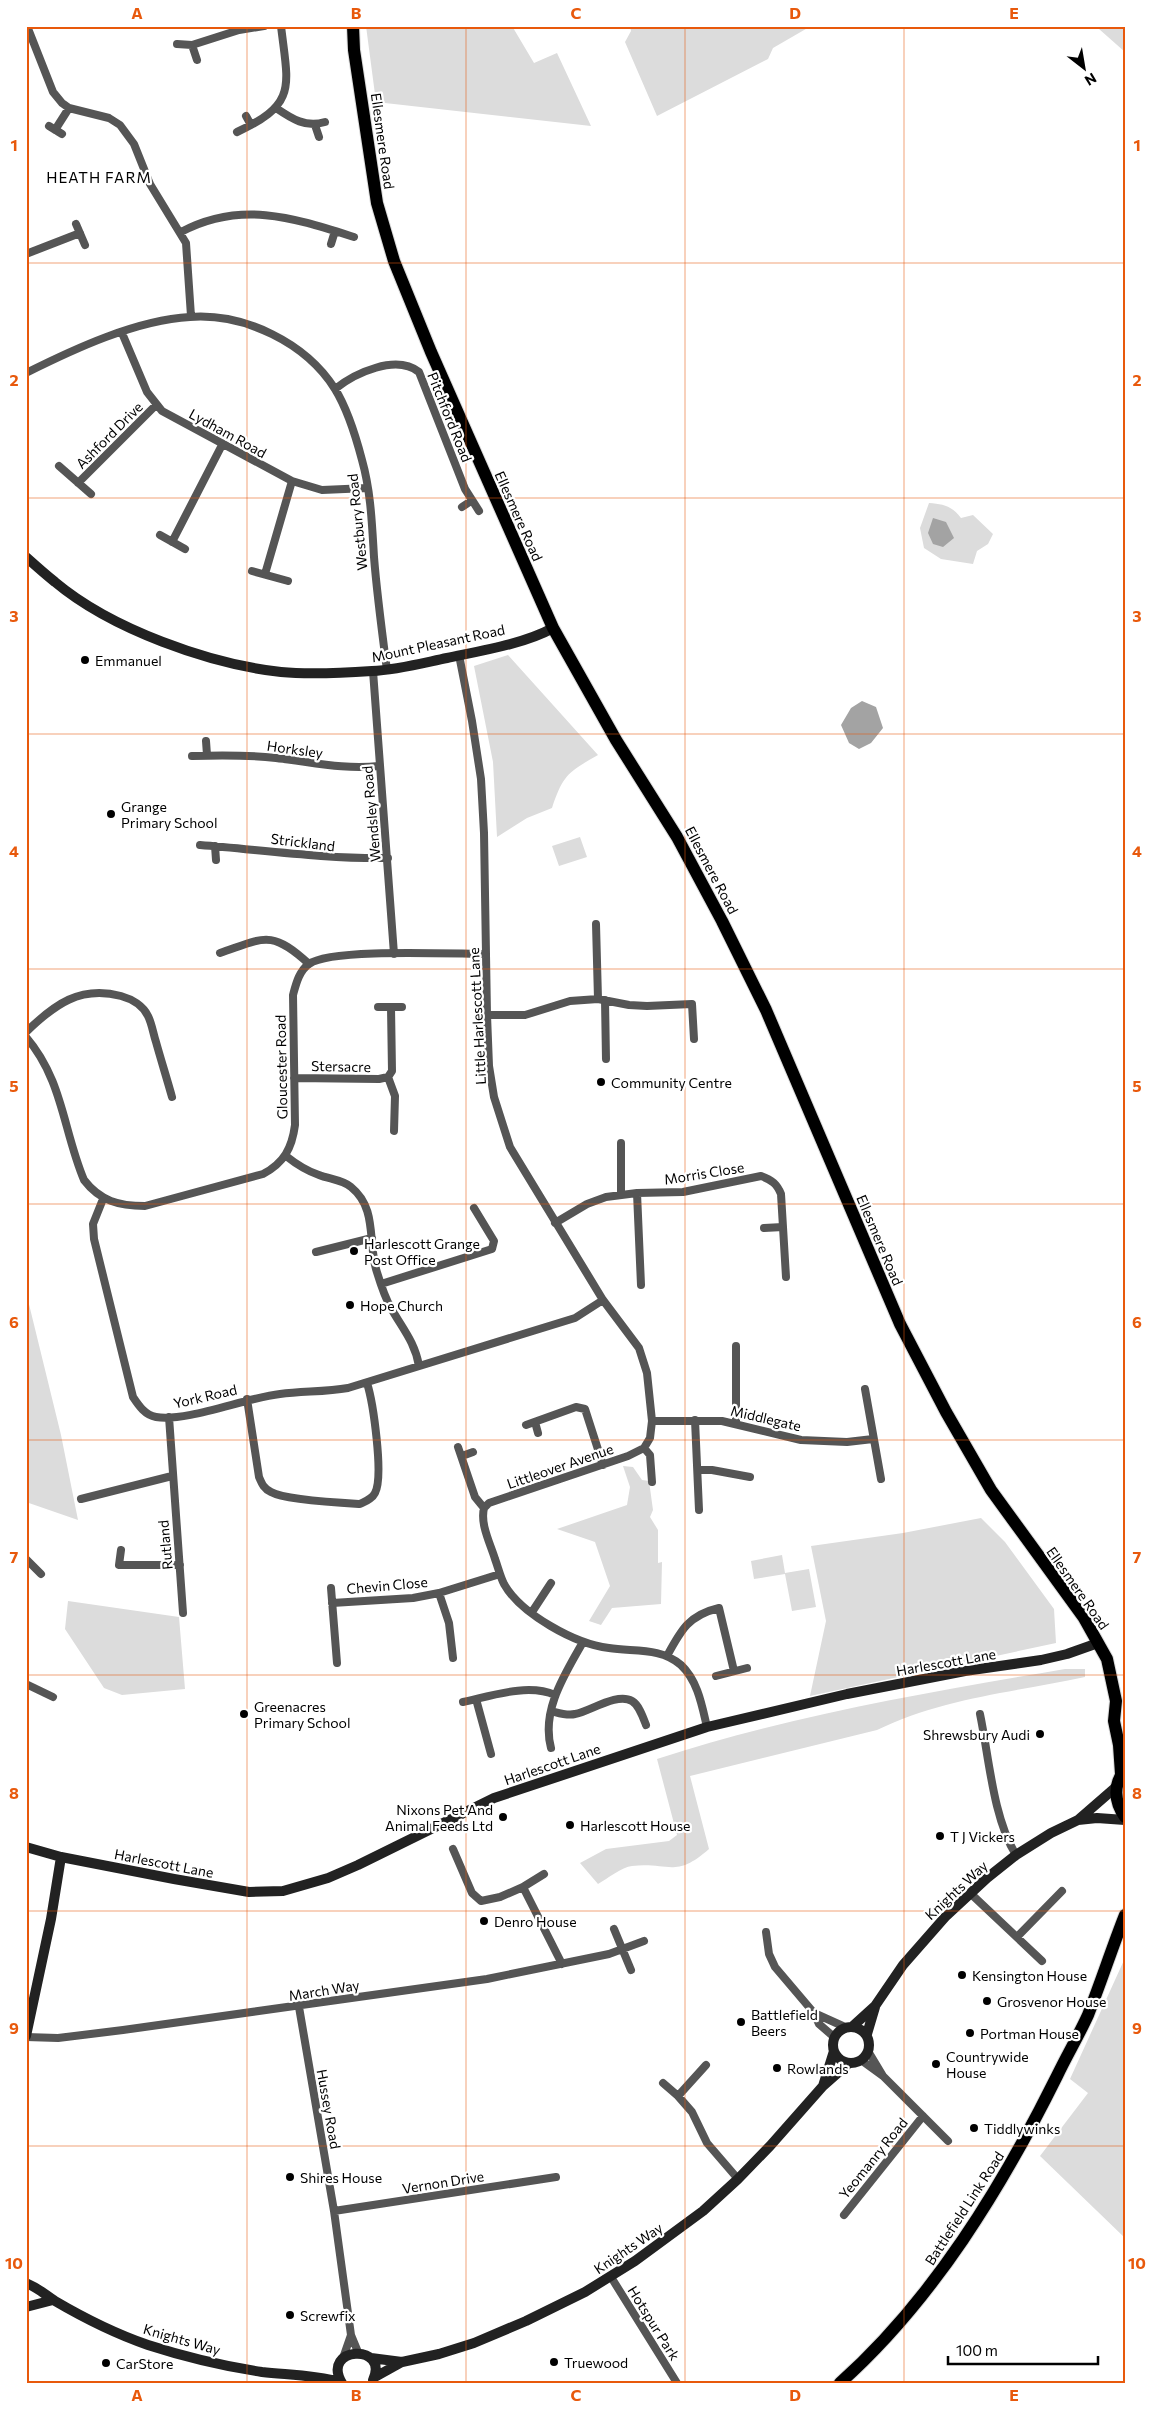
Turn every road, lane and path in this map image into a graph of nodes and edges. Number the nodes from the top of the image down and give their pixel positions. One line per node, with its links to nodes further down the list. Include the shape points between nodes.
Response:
1 (26, 26): 8 (street, via 53,92)
2 (264, 26): 6 (street, via 239,30)
3 (281, 26): 9 (street, via 286,83 282,100)
4 (353, 26): 46 (main road, Ellesmere Road, via 377,203 394,262 430,352)
5 (177, 44): 6 (street)
6 (192, 45): 7 (street)
7 (197, 60)
8 (69, 108): 14 (street); 19 (street, via 109,118 120,125 134,144 150,184)
9 (276, 108): 12 (street); 13 (street, via 301,122)
10 (246, 116): 12 (street)
11 (325, 122): 13 (street)
12 (251, 125): 15 (street)
13 (315, 125): 16 (street)
14 (55, 130)
15 (237, 132)
16 (319, 137)
17 (76, 224): 20 (street)
18 (334, 231): 19 (street, via 288,217 239,214 194,225); 21 (street); 22 (street)
19 (181, 232): 25 (street, via 188,254)
20 (80, 233): 23 (street); 24 (street)
21 (354, 237)
22 (331, 244)
23 (85, 245)
24 (26, 254)
25 (191, 316): 26 (street, Westbury Road); 28 (street, Westbury Road, via 231,320 275,334 312,362)
26 (122, 333): 27 (street, Westbury Road); 29 (street, Lydham Road, via 147,392)
27 (26, 373)
28 (335, 389): 34 (street, Westbury Road, via 357,442); 36 (street, Pitchford Road, via 372,370 403,364 419,372)
29 (156, 405): 30 (street, Lydham Road); 33 (street, Ashford Drive)
30 (222, 445): 32 (street, Lydham Road); 40 (street)
31 (59, 466): 33 (street, Ashford Drive)
32 (292, 481): 34 (street, Lydham Road, via 322,490); 44 (street)
33 (78, 483): 35 (street, Ashford Drive)
34 (368, 488): 48 (street, Westbury Road)
35 (91, 494)
36 (471, 501): 37 (street); 38 (street, Pitchford Road)
37 (462, 507)
38 (479, 512)
39 (160, 535): 40 (street)
40 (172, 542): 41 (street)
41 (185, 549)
42 (26, 557): 49 (street, Mount Pleasant Road, via 55,583 103,614 182,648 282,672)
43 (252, 571): 44 (street)
44 (264, 574): 45 (street)
45 (288, 581)
46 (553, 628): 47 (street, Mount Pleasant Road, via 537,636); 131 (main road, Ellesmere Road, via 616,740 678,837 722,921 766,1010 900,1324 946,1412 991,1490 1084,1618)
47 (459, 656): 48 (street, Mount Pleasant Road); 61 (street, Little Harlescott Lane, via 481,779)
48 (387, 670): 49 (street, Mount Pleasant Road)
49 (373, 671): 53 (street, Wendsley Road)
50 (206, 741): 52 (street)
51 (192, 756): 52 (street, Horksley)
52 (207, 756): 53 (street, Horksley, via 276,758 355,768)
53 (379, 766): 56 (street, Wendsley Road)
54 (200, 845): 55 (street, Strickland)
55 (215, 846): 56 (street, Strickland, via 342,859); 57 (street)
56 (388, 858): 60 (street, Wendsley Road)
57 (216, 860)
58 (596, 924): 63 (street)
59 (220, 953): 62 (street, via 250,942 272,939 291,948)
60 (394, 954): 61 (street); 62 (street, via 334,956)
61 (486, 954): 67 (street, Little Harlescott Lane)
62 (309, 964): 73 (street, Gloucester Road, via 296,981 293,994)
63 (601, 1000): 67 (street, via 570,1001 525,1014); 70 (street, via 629,1005 692,1004); 71 (street)
64 (378, 1007): 65 (street)
65 (391, 1007): 66 (street); 72 (street, Stersacre, via 392,1071)
66 (402, 1007)
67 (486, 1016): 82 (street, Little Harlescott Lane, via 489,1066 500,1120 510,1147)
68 (26, 1032): 74 (street, via 64,1001 84,994 106,992 125,998 138,1004 147,1014)
69 (26, 1037): 80 (street, via 42,1058 59,1094 84,1180)
70 (694, 1039)
71 (606, 1060)
72 (388, 1077): 73 (street, Stersacre, via 371,1080); 75 (street, Stersacre, via 395,1096)
73 (294, 1078): 77 (street, Gloucester Road, via 293,1139)
74 (172, 1097)
75 (394, 1131)
76 (620, 1143): 79 (street)
77 (286, 1156): 80 (street, via 263,1174 163,1202 130,1206); 85 (street, via 299,1166 351,1187 363,1200 370,1215)
78 (637, 1192): 79 (street, Morris Close); 83 (street, Morris Close, via 683,1192 762,1176 777,1186 781,1194); 89 (street)
79 (621, 1194): 82 (street, Morris Close, via 587,1204)
80 (103, 1199): 96 (street, York Road, via 93,1224 94,1239 133,1397 145,1412 155,1417)
81 (474, 1208): 88 (street, via 494,1241 492,1250)
82 (555, 1223): 90 (street, Little Harlescott Lane)
83 (783, 1227): 84 (street); 87 (street, Morris Close)
84 (764, 1228)
85 (372, 1238): 86 (street); 88 (street)
86 (316, 1252)
87 (786, 1277)
88 (381, 1284): 92 (street, via 391,1309 410,1337)
89 (641, 1285)
90 (603, 1300): 92 (street, York Road, via 575,1318); 98 (street, Little Harlescott Lane, via 639,1348 647,1373)
91 (736, 1346): 100 (street)
92 (419, 1366): 93 (street, York Road)
93 (367, 1383): 95 (street, York Road, via 330,1392); 95 (street, via 375,1421 378,1480 376,1492 360,1504 281,1496 264,1488 259,1478)
94 (865, 1388): 103 (street)
95 (247, 1399): 96 (street, York Road)
96 (169, 1417): 110 (street, Rutland)
97 (695, 1420): 98 (street, Middlegate); 100 (street, Middlegate); 109 (street)
98 (652, 1421): 105 (street, Little Harlescott Lane, via 650,1438)
99 (535, 1422): 101 (street); 102 (street); 108 (street, via 576,1406 585,1409)
100 (736, 1423): 103 (street, Middlegate, via 801,1440 847,1442)
101 (526, 1424)
102 (538, 1433)
103 (873, 1439): 112 (street)
104 (458, 1447): 107 (street)
105 (644, 1448): 108 (street, Littleover Avenue); 113 (street, via 650,1455)
106 (473, 1452): 107 (street)
107 (462, 1456): 115 (street, via 476,1498)
108 (603, 1464): 115 (street, Littleover Avenue, via 489,1503)
109 (698, 1470): 111 (street); 116 (street)
110 (172, 1476): 114 (street); 120 (street, Rutland)
111 (750, 1477)
112 (881, 1479)
113 (652, 1482)
114 (80, 1499)
115 (484, 1508): 123 (street, via 482,1520)
116 (698, 1510)
117 (122, 1550): 119 (street)
118 (26, 1559): 121 (street)
119 (119, 1565): 120 (street); 122 (street)
120 (180, 1565): 129 (street, Rutland)
121 (41, 1574)
122 (117, 1574)
123 (500, 1574): 126 (street, Chevin Close); 128 (street, via 511,1593)
124 (551, 1583): 128 (street)
125 (331, 1588): 127 (street, Chevin Close)
126 (439, 1593): 127 (street, Chevin Close, via 413,1598); 133 (street, via 452,1638)
127 (332, 1603): 134 (street, Chevin Close)
128 (532, 1612): 130 (street)
129 (182, 1613)
130 (583, 1642): 132 (street); 139 (street)
131 (1098, 1643): 142 (main road, Ellesmere Road, via 1112,1675); 148 (street, Harlescott Lane, via 1041,1660 847,1694)
132 (667, 1656): 136 (street, via 691,1620 702,1612 719,1608); 148 (street, via 692,1678)
133 (453, 1658)
134 (337, 1663)
135 (747, 1668): 136 (street)
136 (734, 1672): 137 (street)
137 (716, 1676)
138 (26, 1684): 140 (street)
139 (555, 1695): 141 (street, via 538,1690); 144 (street)
140 (52, 1697)
141 (476, 1699): 143 (street); 150 (street)
142 (1116, 1700): 145 (main road, Ellesmere Road); 151 (main road, Ellesmere Road, via 1114,1721)
143 (463, 1702)
144 (551, 1711): 147 (street, via 574,1715 604,1703 626,1699 638,1707); 149 (street, via 548,1735)
145 (1125, 1713)
146 (980, 1714): 157 (street, via 1001,1822)
147 (646, 1724)
148 (707, 1727): 158 (street, Harlescott Lane, via 494,1798 358,1866 283,1890 249,1892)
149 (551, 1748)
150 (491, 1754)
151 (1123, 1772): 152 (main road)
152 (1116, 1787): 153 (main road, via 1116,1799); 154 (street, Knights Way)
153 (1125, 1818): 154 (street, Knights Way)
154 (1078, 1820): 157 (street, Knights Way)
155 (26, 1846): 158 (street, Harlescott Lane)
156 (453, 1849): 160 (street, via 472,1893 481,1901)
157 (1016, 1855): 162 (street, Knights Way)
158 (61, 1857): 177 (street)
159 (544, 1874): 160 (street)
160 (523, 1887): 170 (street)
161 (1062, 1891): 166 (street)
162 (970, 1893): 166 (street); 172 (street, Knights Way, via 923,1941)
163 (1125, 1915): 208 (main road, Battlefield Link Road, via 1088,2015 1004,2176 933,2281 860,2365)
164 (614, 1929): 168 (street)
165 (766, 1932): 174 (street, via 774,1967)
166 (1017, 1937): 169 (street)
167 (644, 1941): 168 (street, March Way)
168 (623, 1950): 170 (street, March Way); 171 (street)
169 (1042, 1961)
170 (562, 1964): 173 (street, March Way, via 487,1979)
171 (631, 1970)
172 (875, 2006): 175 (street, Knights Way); 176 (street, Knights Way)
173 (299, 2007): 177 (street, March Way, via 58,2038); 192 (street, Hussey Road)
174 (814, 2013): 175 (street); 178 (street, via 819,2024)
175 (849, 2027): 176 (street); 178 (street, Knights Way)
176 (866, 2034): 180 (street, Knights Way, via 870,2043)
177 (26, 2037)
178 (834, 2037): 179 (street, Knights Way)
179 (834, 2051): 182 (street); 186 (street, Knights Way)
180 (868, 2051): 181 (street); 184 (street, Yeomanry Road)
181 (861, 2060): 182 (street, Knights Way); 184 (street, Yeomanry Road)
182 (849, 2063): 186 (street, Knights Way)
183 (706, 2065): 187 (street)
184 (883, 2076): 188 (street, Yeomanry Road)
185 (663, 2083): 187 (street)
186 (823, 2086): 191 (street, Knights Way)
187 (678, 2096): 191 (street, via 696,2118 707,2143)
188 (922, 2116): 189 (street, Yeomanry Road); 193 (street, Yeomanry Road)
189 (948, 2141)
190 (556, 2177): 192 (street, Vernon Drive)
191 (738, 2179): 194 (street, Knights Way, via 666,2240)
192 (334, 2211): 198 (street, Hussey Road)
193 (844, 2214)
194 (611, 2277): 202 (street, Knights Way, via 499,2333 439,2354); 207 (street, Hotspur Park)
195 (26, 2283): 196 (street, Knights Way)
196 (53, 2300): 197 (street); 204 (street, Knights Way, via 146,2345 208,2362 288,2375)
197 (26, 2307)
198 (351, 2335): 199 (street, Hussey Road); 200 (street, Hussey Road)
199 (358, 2352): 200 (street); 201 (street, Knights Way)
200 (343, 2358): 203 (street)
201 (371, 2358): 202 (street, Knights Way); 205 (street, Knights Way, via 375,2364)
202 (402, 2362): 205 (street, Knights Way)
203 (338, 2368): 204 (street, Knights Way); 206 (street, Knights Way)
204 (313, 2375): 206 (street, Knights Way)
205 (373, 2380)
206 (342, 2382)
207 (677, 2383)
208 (840, 2383)

